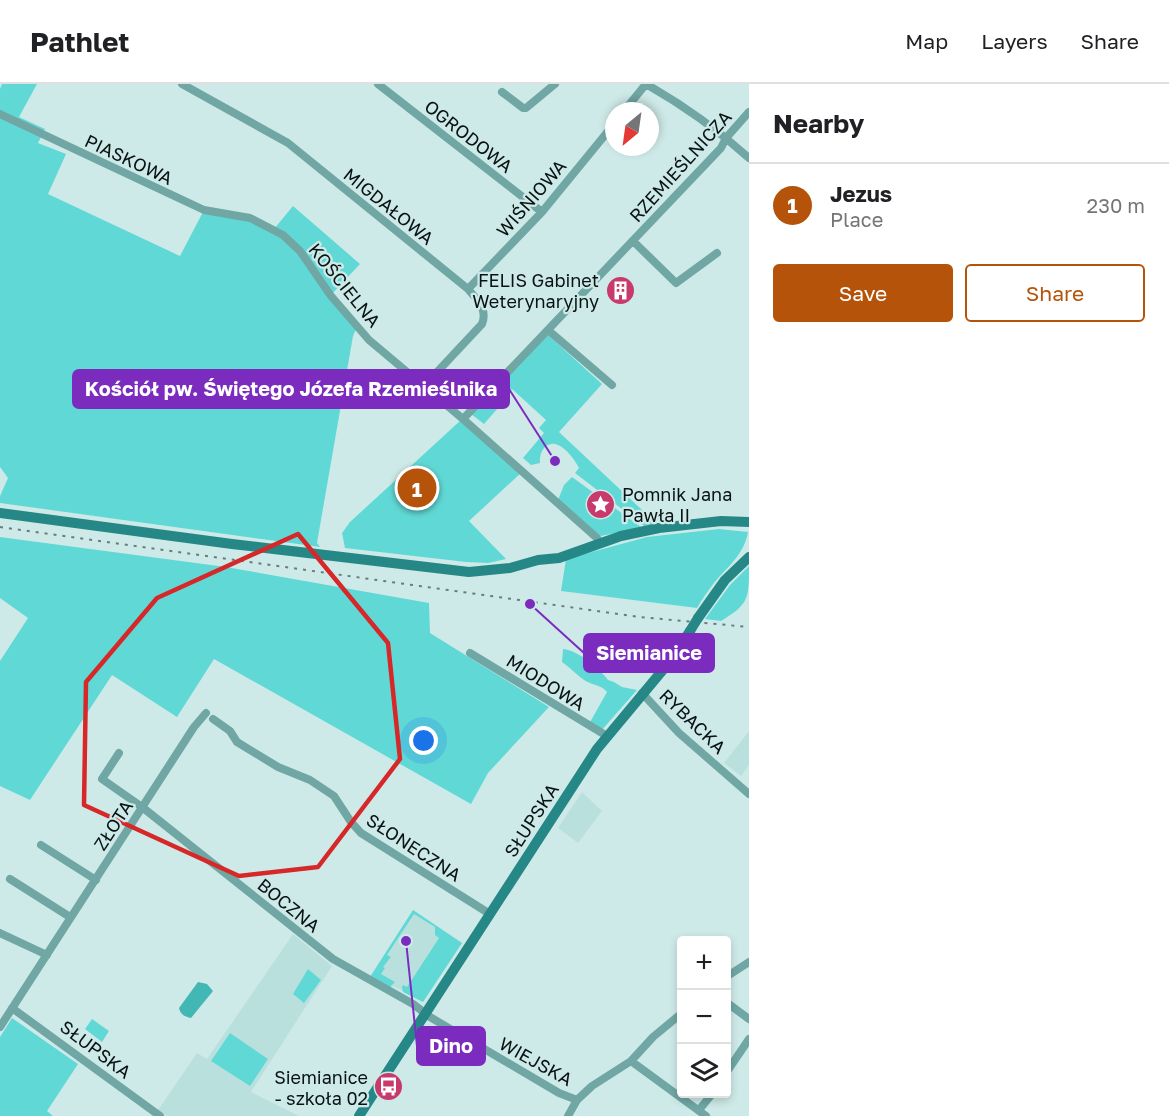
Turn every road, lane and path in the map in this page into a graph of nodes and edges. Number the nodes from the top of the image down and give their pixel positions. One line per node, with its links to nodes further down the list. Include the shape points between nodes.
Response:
1 (182, 84): 16 (street, MIGDAŁOWA, via 288,143)
2 (378, 84): 12 (street, OGRODOWA)
3 (555, 84): 5 (street, via 526,108)
4 (646, 84): 6 (street); 10 (street)
5 (502, 92)
6 (631, 102)
7 (749, 112): 10 (street, RZEMIEŚLNICZA)
8 (0, 114): 13 (street, PIASKOWA, via 204,210)
9 (605, 135): 12 (street, WIŚNIOWA)
10 (726, 138): 11 (street); 14 (street, RZEMIEŚLNICZA)
11 (749, 158)
12 (542, 212): 16 (street, WIŚNIOWA)
13 (250, 218): 19 (street, KOŚCIELNA, via 274,229 300,251 357,327)
14 (633, 241): 15 (street, RZEMIEŚLNICZA, via 676,283); 17 (street, RZEMIEŚLNICZA)
15 (717, 253)
16 (468, 289): 19 (street, MIGDAŁOWA, via 484,312 482,324)
17 (548, 330): 18 (street); 20 (street, RZEMIEŚLNICZA)
18 (612, 385)
19 (424, 386): 20 (street, KOŚCIELNA)
20 (463, 419): 23 (street, KOŚCIELNA)
21 (0, 513): 23 (street, via 469,572 566,556)
22 (749, 522): 23 (street, via 667,527)
23 (600, 543)
24 (749, 557): 26 (street, SŁUPSKA, bridge, via 725,580 667,665)
25 (470, 653): 29 (street, MIODOWA)
26 (642, 693): 29 (street, SŁUPSKA); 31 (street, RYBACKA)
27 (206, 713): 32 (street, ZŁOTA)
28 (213, 719): 36 (street, SŁONECZNA, via 230,731 237,742 334,796 361,833)
29 (607, 736): 36 (street, SŁUPSKA)
30 (119, 753): 32 (street, BOCZNA, via 102,779)
31 (749, 794)
32 (142, 807): 35 (street, ZŁOTA); 44 (street, BOCZNA, via 333,959)
33 (41, 845): 35 (street)
34 (10, 879): 37 (street)
35 (96, 880): 37 (street, ZŁOTA)
36 (490, 914): 44 (street, SŁUPSKA)
37 (70, 917): 39 (street, ZŁOTA)
38 (0, 933): 39 (street)
39 (46, 955): 43 (street, ZŁOTA)
40 (749, 962): 41 (street)
41 (731, 974)
42 (731, 1006): 46 (street)
43 (12, 1008): 47 (street, ZŁOTA); 54 (street, SŁUPSKA)
44 (426, 1012): 52 (street, WIEJSKA); 55 (street, SŁUPSKA)
45 (677, 1016): 49 (street, WIEJSKA)
46 (749, 1019)
47 (0, 1027)
48 (749, 1039): 50 (street)
49 (631, 1060): 52 (street, WIEJSKA); 53 (street)
50 (731, 1066)
51 (710, 1098): 53 (street)
52 (577, 1100): 56 (street)
53 (702, 1113)
54 (160, 1116)
55 (359, 1116)
56 (568, 1116)

